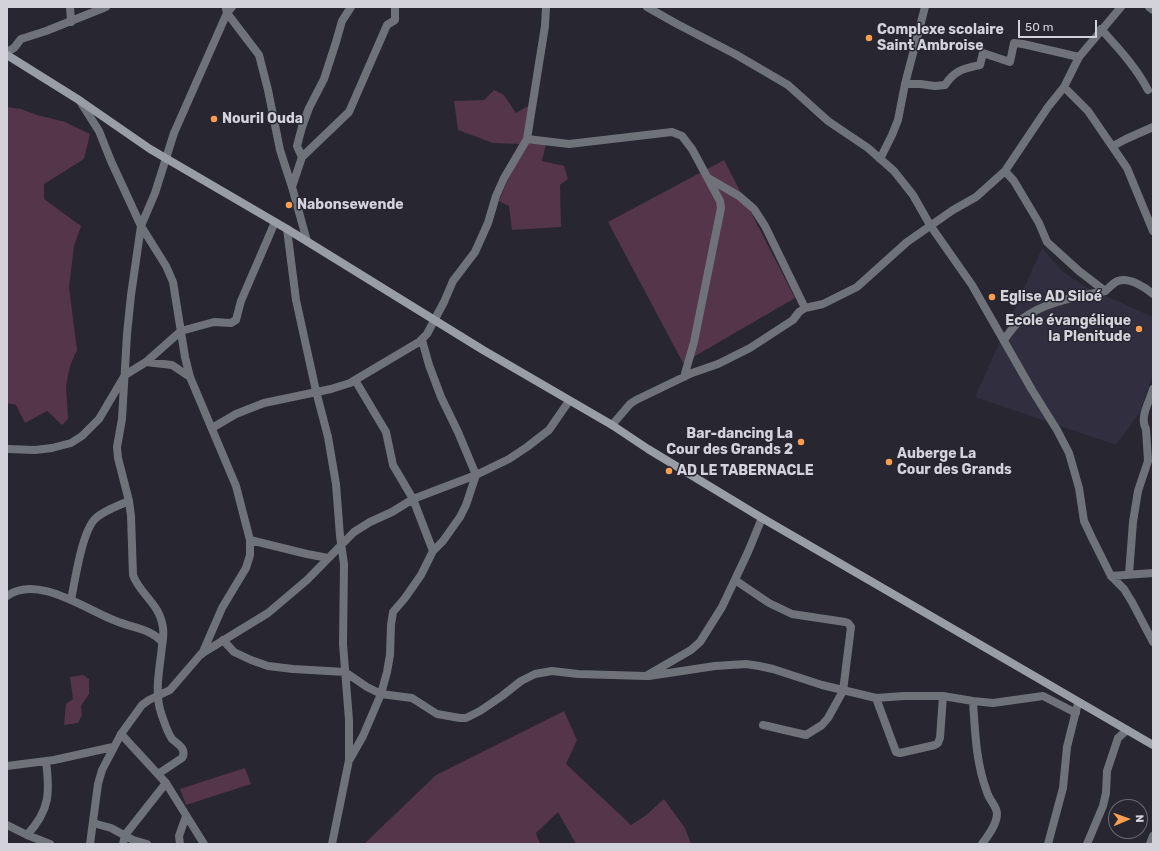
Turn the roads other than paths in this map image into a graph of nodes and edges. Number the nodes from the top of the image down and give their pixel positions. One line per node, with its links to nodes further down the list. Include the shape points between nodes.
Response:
1 (70, 7): 12 (street)
2 (106, 7): 12 (street)
3 (351, 7): 23 (street, via 342,21 324,79 302,127 296,146)
4 (396, 7): 23 (street, via 394,20 387,26 349,112)
5 (546, 7): 21 (street)
6 (647, 7): 25 (street, via 742,57 788,85 828,121)
7 (925, 7): 16 (street)
8 (1121, 7): 13 (street)
9 (1149, 7): 11 (street)
10 (228, 9): 24 (street); 28 (street, via 259,55 280,150)
11 (1153, 10)
12 (71, 22): 14 (street, via 21,39)
13 (1101, 30): 15 (street); 18 (street, via 1129,60)
14 (7, 53): 19 (street)
15 (1079, 57): 16 (street, via 1014,43 1010,62 983,53 980,64 956,72 945,85); 17 (street)
16 (905, 84): 25 (street, via 898,120)
17 (1064, 87): 22 (street, via 1088,111); 26 (street)
18 (1148, 90)
19 (79, 100): 24 (street); 31 (street, via 99,131)
20 (1153, 127): 22 (street)
21 (527, 139): 27 (street, via 569,144 672,132 682,136 687,142); 38 (street, via 504,178 475,252 453,281)
22 (1113, 146): 33 (street, via 1127,168)
23 (302, 156): 28 (street)
24 (166, 158): 29 (street); 31 (street)
25 (880, 159): 30 (street, via 894,171 913,196)
26 (1005, 171): 30 (street, via 976,197); 35 (street, via 1014,181 1039,223 1047,242 1079,272)
27 (707, 177): 37 (street, via 739,196 754,209); 45 (street, via 721,208 694,342)
28 (292, 187): 34 (street)
29 (275, 222): 32 (street); 39 (street, via 241,301 236,320 231,323 214,322)
30 (930, 225): 37 (street, via 897,250 856,287 823,304); 41 (street, via 972,285)
31 (141, 226): 39 (street, via 173,282); 43 (street, via 131,295)
32 (287, 229): 34 (street); 47 (street, via 296,300)
33 (1153, 231)
34 (307, 241): 38 (street)
35 (1105, 291): 36 (street, via 1118,281 1127,281 1143,286); 41 (street, via 1041,308 1021,319)
36 (1153, 294)
37 (805, 308): 45 (street, via 793,320 750,348)
38 (434, 320): 40 (street); 49 (street)
39 (181, 331): 42 (street); 44 (street)
40 (422, 340): 46 (street); 53 (street, via 441,397)
41 (1004, 340): 63 (street, via 1069,453 1079,488 1084,521)
42 (146, 362): 43 (street); 44 (street, via 172,365)
43 (125, 375): 52 (street, via 99,419 71,443 35,450); 55 (street, via 117,448)
44 (190, 377): 51 (street)
45 (684, 377): 50 (street, via 630,404)
46 (355, 380): 47 (street, via 331,389); 54 (street, via 386,432 393,464)
47 (316, 391): 51 (street, via 264,403 228,418); 58 (street, via 330,445)
48 (1152, 393): 62 (street, via 1144,419 1148,461 1138,491)
49 (569, 401): 50 (street); 53 (street, via 549,430 528,447)
50 (612, 425): 56 (street)
51 (212, 428): 57 (street, via 236,486)
52 (7, 450)
53 (476, 475): 54 (street); 59 (street, via 460,518)
54 (413, 499): 58 (street, via 354,532); 59 (street)
55 (129, 501): 66 (street, via 108,510 92,522 82,546); 68 (street, via 133,575 159,614 163,628)
56 (762, 518): 64 (street); 79 (street)
57 (250, 540): 60 (street); 70 (street, via 250,555 246,568 222,608)
58 (342, 545): 60 (street); 71 (street, via 345,571)
59 (433, 551): 74 (street, via 421,575 393,612 390,655)
60 (328, 558): 67 (street, via 307,580 268,613)
61 (1153, 573): 62 (street)
62 (1128, 574): 63 (street)
63 (1111, 576): 69 (street, via 1132,602)
64 (735, 580): 72 (street, via 700,642); 73 (street, via 769,603 792,614 845,622 850,625)
65 (7, 596): 66 (street, via 16,591 35,590)
66 (71, 600): 68 (street, via 117,622 155,635)
67 (222, 640): 70 (street); 71 (street, via 234,652 268,666)
68 (162, 642): 75 (street)
69 (1153, 642)
70 (202, 654): 75 (street, via 170,690)
71 (345, 672): 74 (street); 86 (street, via 350,720)
72 (646, 676): 73 (street, via 746,664 773,669); 74 (street, via 552,671 535,674 466,718 437,714 412,698)
73 (843, 691): 77 (street); 81 (street, via 828,718 806,735)
74 (381, 694): 86 (street)
75 (157, 696): 83 (street, via 142,705); 89 (street, via 171,736 184,754)
76 (943, 696): 77 (street); 77 (street, via 938,743 900,753 896,752); 78 (street)
77 (876, 698)
78 (973, 701): 80 (street, via 994,703 1043,696); 104 (street, via 976,749 987,792 997,814)
79 (1077, 701): 80 (street); 82 (street)
80 (1076, 713): 105 (street, via 1067,747 1061,796)
81 (763, 725)
82 (1127, 730): 84 (street); 106 (street, via 1118,738 1107,771 1103,806)
83 (121, 734): 85 (street); 89 (street)
84 (1153, 745)
85 (113, 747): 87 (street); 92 (street, via 98,784)
86 (350, 760): 103 (street)
87 (46, 761): 88 (street); 94 (street, via 48,795 44,811)
88 (7, 766)
89 (158, 774): 90 (street)
90 (166, 783): 91 (street); 95 (street)
91 (186, 816): 101 (street); 102 (street)
92 (93, 824): 95 (street, via 106,826); 98 (street)
93 (7, 825): 94 (street)
94 (27, 835): 97 (street)
95 (125, 835): 99 (street); 100 (street)
96 (1153, 836): 107 (street)
97 (50, 844)
98 (90, 844)
99 (123, 844)
100 (147, 844)
101 (180, 844)
102 (204, 844)
103 (332, 844)
104 (982, 844)
105 (1048, 844)
106 (1087, 844)
107 (1150, 844)

